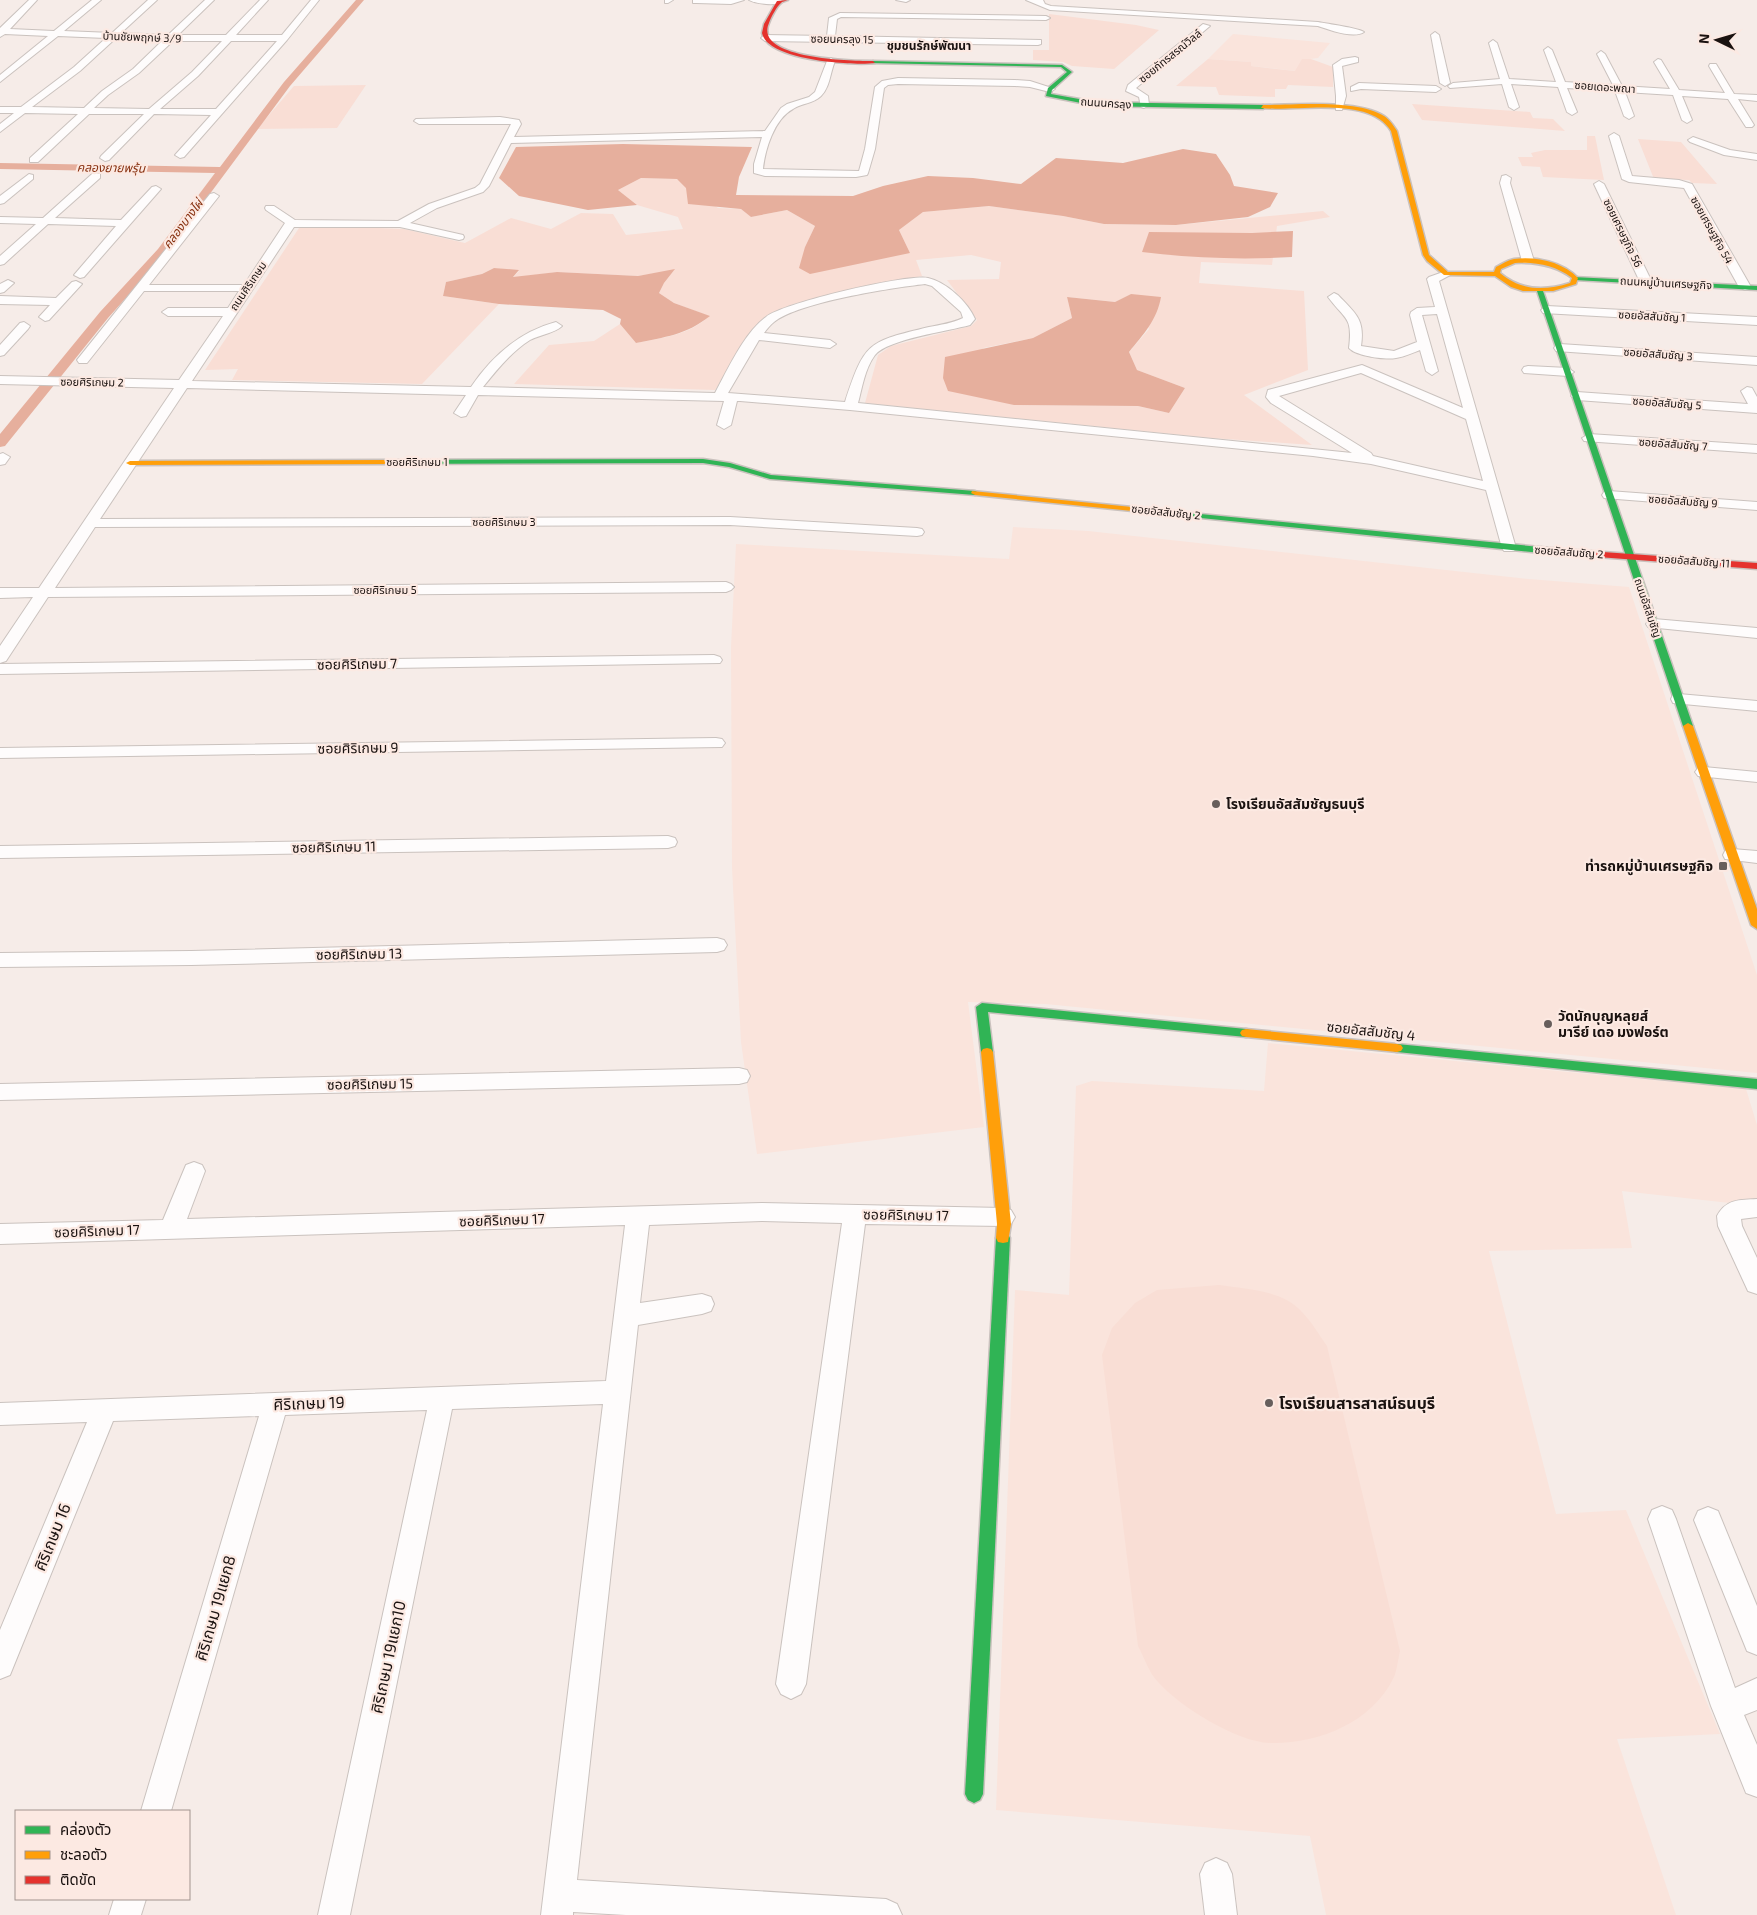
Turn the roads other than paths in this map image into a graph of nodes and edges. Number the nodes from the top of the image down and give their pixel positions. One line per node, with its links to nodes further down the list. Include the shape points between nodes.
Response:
1 (33, 0): 17 (street)
2 (97, 0): 20 (street)
3 (153, 0): 22 (street)
4 (210, 0): 23 (street)
5 (264, 0): 24 (street)
6 (315, 0): 25 (street)
7 (740, 0): 12 (street)
8 (753, 0): 13 (street)
9 (900, 0): 10 (street)
10 (906, 0)
11 (1030, 0): 19 (street, via 1040,1 1041,6 1050,8 1318,24)
12 (696, 1)
13 (782, 1): 26 (street, via 764,29)
14 (1046, 18): 27 (street, via 840,16 833,18)
15 (1140, 22): 16 (street, ซอยภัทรสรณ์วิลล์)
16 (1206, 26): 18 (street, ซอยภัทรสรณ์วิลล์); 48 (street, ซอยภัทรสรณ์วิลล์, via 1131,87 1131,92 1143,96)
17 (1, 32): 20 (street, บ้านชัยพฤกษ์ 3/9)
18 (1311, 32)
19 (1360, 32)
20 (58, 33): 22 (street, บ้านชัยพฤกษ์ 3/9); 37 (street)
21 (1435, 35): 40 (street)
22 (114, 36): 23 (street, บ้านชัยพฤกษ์ 3/9); 51 (street, via 76,70)
23 (169, 38): 24 (street, บ้านชัยพฤกษ์ 3/9); 52 (street, via 136,71)
24 (228, 38): 25 (street, บ้านชัยพฤกษ์ 3/9); 53 (street, via 195,74)
25 (284, 38): 54 (street)
26 (765, 38): 27 (street, ซอยนครลุง 15); 35 (street, via 772,47 816,57)
27 (831, 38): 28 (street, ซอยนครลุง 15)
28 (1038, 42)
29 (1493, 43): 38 (street)
30 (1548, 50): 39 (street)
31 (1601, 54): 43 (street)
32 (1355, 60): 47 (street, via 1337,65)
33 (1658, 62): 44 (street)
34 (1713, 66): 45 (street)
35 (828, 67): 42 (street, via 1051,64 1068,68 1070,72); 61 (street, via 817,95 784,109)
36 (1365, 75): 41 (street)
37 (0, 78)
38 (1506, 81): 39 (street, ซอยเดอะพณา); 40 (street, ซอยเดอะพณา); 49 (street)
39 (1562, 84): 43 (street, ซอยเดอะพณา); 55 (street)
40 (1449, 85): 41 (street, ซอยเดอะพณา, via 1430,85 1436,89)
41 (1366, 86): 47 (street, ซอยเดอะพณา, via 1360,86)
42 (1050, 89): 48 (street, ถนนนครลุง, via 1048,95 1089,103); 61 (street, via 1015,83 885,83 880,87 870,149 864,171 860,174 760,172 757,169)
43 (1619, 89): 44 (street, ซอยเดอะพณา); 56 (street)
44 (1676, 92): 45 (street, ซอยเดอะพณา); 57 (street)
45 (1732, 96): 46 (street, ซอยเดอะพณา); 59 (street)
46 (1757, 98)
47 (1340, 102): 48 (street, ถนนนครลุง); 86 (street, ถนนนครลุง, via 1390,122 1426,255)
48 (1144, 105)
49 (1514, 107)
50 (0, 110): 51 (street)
51 (22, 110): 52 (street); 60 (street)
52 (86, 111): 53 (street); 68 (street)
53 (151, 112): 54 (street); 67 (street)
54 (218, 112): 65 (street)
55 (1572, 112)
56 (1629, 116)
57 (1687, 120)
58 (419, 121): 63 (street, via 516,122)
59 (1748, 125)
60 (0, 129)
61 (769, 134): 63 (street)
62 (1614, 136): 90 (street, ซอยเศรษฐกิจ 54, via 1626,177 1688,186)
63 (509, 140): 82 (street, via 479,190 433,206)
64 (1693, 140): 66 (street, via 1728,153)
65 (180, 155)
66 (1753, 157): 69 (street)
67 (105, 158)
68 (34, 160)
69 (1757, 165)
70 (96, 176): 79 (street)
71 (29, 177): 76 (street)
72 (1506, 178): 84 (street)
73 (1599, 184): 89 (street, ซอยเศรษฐกิจ 56)
74 (156, 189): 80 (street)
75 (214, 196): 91 (street)
76 (0, 201)
77 (270, 208): 81 (street)
78 (0, 220): 79 (street)
79 (44, 221): 80 (street); 85 (street)
80 (124, 222): 97 (street)
81 (292, 223): 82 (street); 92 (street, ถนนศิริเกษม)
82 (400, 224): 83 (street)
83 (458, 237)
84 (1528, 261): 87 (street, via 1504,264 1498,268); 88 (street, via 1559,267)
85 (0, 262)
86 (1446, 274): 87 (street); 98 (street, via 1433,279)
87 (1497, 274): 94 (street, via 1510,284)
88 (1575, 278): 89 (street, ถนนหมู่บ้านเศรษฐกิจ); 94 (street, via 1573,284 1565,288)
89 (1646, 282): 90 (street, ถนนหมู่บ้านเศรษฐกิจ)
90 (1745, 287): 93 (street, ถนนหมู่บ้านเศรษฐกิจ)
91 (141, 288): 92 (street); 111 (street)
92 (247, 288): 101 (street, ถนนศิริเกษม)
93 (1757, 288)
94 (1540, 291): 99 (street, ถนนอัสสัมชัญ)
95 (1334, 297): 108 (street, via 1355,320 1355,345 1359,350 1395,355)
96 (0, 300): 97 (street)
97 (59, 302): 102 (street)
98 (1441, 310): 108 (street, via 1418,312 1416,315); 125 (street)
99 (1547, 310): 103 (street, ซอยอัสสัมชัญ 1); 109 (street, ถนนอัสสัมชัญ)
100 (168, 312): 101 (street)
101 (231, 312): 117 (street, ถนนศิริเกษม)
102 (45, 317)
103 (1757, 321)
104 (24, 326): 110 (street)
105 (556, 326): 118 (street, via 524,339 498,361)
106 (757, 336): 107 (street); 120 (street); 122 (street, via 770,319 786,310 920,281 933,282 966,311 969,319 966,322 897,340 871,352)
107 (830, 344)
108 (1424, 344): 114 (street)
109 (1560, 348): 112 (street, ซอยอัสสัมชัญ 3); 115 (street, ถนนอัสสัมชัญ)
110 (0, 352)
111 (83, 360)
112 (1757, 361)
113 (1528, 370): 115 (street)
114 (1432, 371)
115 (1568, 372): 121 (street, ถนนอัสสัมชัญ)
116 (0, 380): 117 (street, ซอยศิริเกษม 2)
117 (184, 384): 118 (street, ซอยศิริเกษม 2); 131 (street, ถนนศิริเกษม)
118 (474, 390): 120 (street, ซอยศิริเกษม 2); 124 (street)
119 (1747, 391): 123 (street)
120 (725, 396): 122 (street, ซอยศิริเกษม 2); 126 (street)
121 (1577, 396): 123 (street, ซอยอัสสัมชัญ 5); 127 (street, ถนนอัสสัมชัญ)
122 (850, 406): 129 (street, ซอยศิริเกษม 2)
123 (1757, 409)
124 (462, 413)
125 (1471, 416): 129 (street, via 1362,368 1273,393 1276,400); 132 (street)
126 (724, 425)
127 (1589, 438): 128 (street, ซอยอัสสัมชัญ 7); 133 (street, ถนนอัสสัมชัญ)
128 (1757, 449)
129 (1371, 460): 132 (street)
130 (703, 461): 131 (street, ซอยศิริเกษม 1); 137 (street, ซอยอัสสัมชัญ 2, via 770,477 1023,498)
131 (130, 463): 135 (street, ถนนศิริเกษม)
132 (1490, 487): 137 (street)
133 (1609, 495): 134 (street, ซอยอัสสัมชัญ 9); 138 (street, ถนนอัสสัมชัญ)
134 (1757, 506)
135 (90, 523): 136 (street, ซอยศิริเกษม 3, via 730,521); 142 (street, ถนนศิริเกษม)
136 (917, 532)
137 (1509, 548): 138 (street, ซอยอัสสัมชัญ 2)
138 (1630, 556): 139 (street, ซอยอัสสัมชัญ 11); 143 (street, ถนนอัสสัมชัญ)
139 (1757, 566)
140 (726, 587): 142 (street, ซอยศิริเกษม 5)
141 (0, 593): 142 (street, ซอยศิริเกษม 5)
142 (43, 593): 145 (street, ถนนศิริเกษม)
143 (1654, 624): 144 (street); 148 (street, ถนนอัสสัมชัญ)
144 (1757, 632)
145 (0, 658)
146 (714, 660): 147 (street, ซอยศิริเกษม 7)
147 (0, 668)
148 (1679, 700): 149 (street); 152 (street, ถนนอัสสัมชัญ)
149 (1757, 706)
150 (716, 743): 151 (street, ซอยศิริเกษม 9)
151 (0, 753)
152 (1704, 772): 153 (street); 156 (street, ถนนอัสสัมชัญ)
153 (1757, 777)
154 (668, 842): 155 (street, ซอยศิริเกษม 11)
155 (0, 852)
156 (1732, 855): 157 (street); 158 (street, ถนนอัสสัมชัญ)
157 (1757, 857)
158 (1757, 925)
159 (717, 946): 160 (street, ซอยศิริเกษม 13)
160 (0, 960)
161 (739, 1076): 163 (street, ซอยศิริเกษม 15)
162 (1757, 1084): 168 (street, ซอยอัสสัมชัญ 4, via 982,1007)
163 (0, 1092)
164 (194, 1171): 169 (street)
165 (1757, 1208): 171 (street, via 1736,1209 1729,1216 1730,1226)
166 (854, 1214): 167 (street, ซอยศิริเกษม 17, via 762,1212); 168 (street, ซอยศิริเกษม 17); 183 (street)
167 (638, 1216): 169 (street, ซอยศิริเกษม 17); 173 (street)
168 (1003, 1217): 187 (street)
169 (171, 1229): 170 (street, ซอยศิริเกษม 17)
170 (0, 1234)
171 (1757, 1284)
172 (702, 1304): 173 (street)
173 (626, 1316): 174 (street)
174 (618, 1392): 175 (street, ศิริเกษม 19); 191 (street)
175 (442, 1398): 176 (street, ศิริเกษม 19); 194 (street, ศิริเกษม 19แยก10)
176 (275, 1404): 177 (street, ศิริเกษม 19); 188 (street, ศิริเกษม 19แยก8)
177 (104, 1410): 178 (street, ศิริเกษม 19); 182 (street, ศิริเกษม 16)
178 (0, 1414)
179 (1662, 1519): 185 (street)
180 (1708, 1520): 181 (street)
181 (1757, 1641)
182 (0, 1664)
183 (791, 1684)
184 (1757, 1693): 185 (street, via 1753,1698)
185 (1726, 1706): 186 (street)
186 (1757, 1782)
187 (974, 1794)
188 (156, 1810)
189 (1216, 1874): 196 (street)
190 (130, 1900): 193 (street)
191 (558, 1905): 192 (street)
192 (777, 1912): 195 (street)
193 (125, 1915)
194 (334, 1915)
195 (886, 1915)
196 (1221, 1915)

